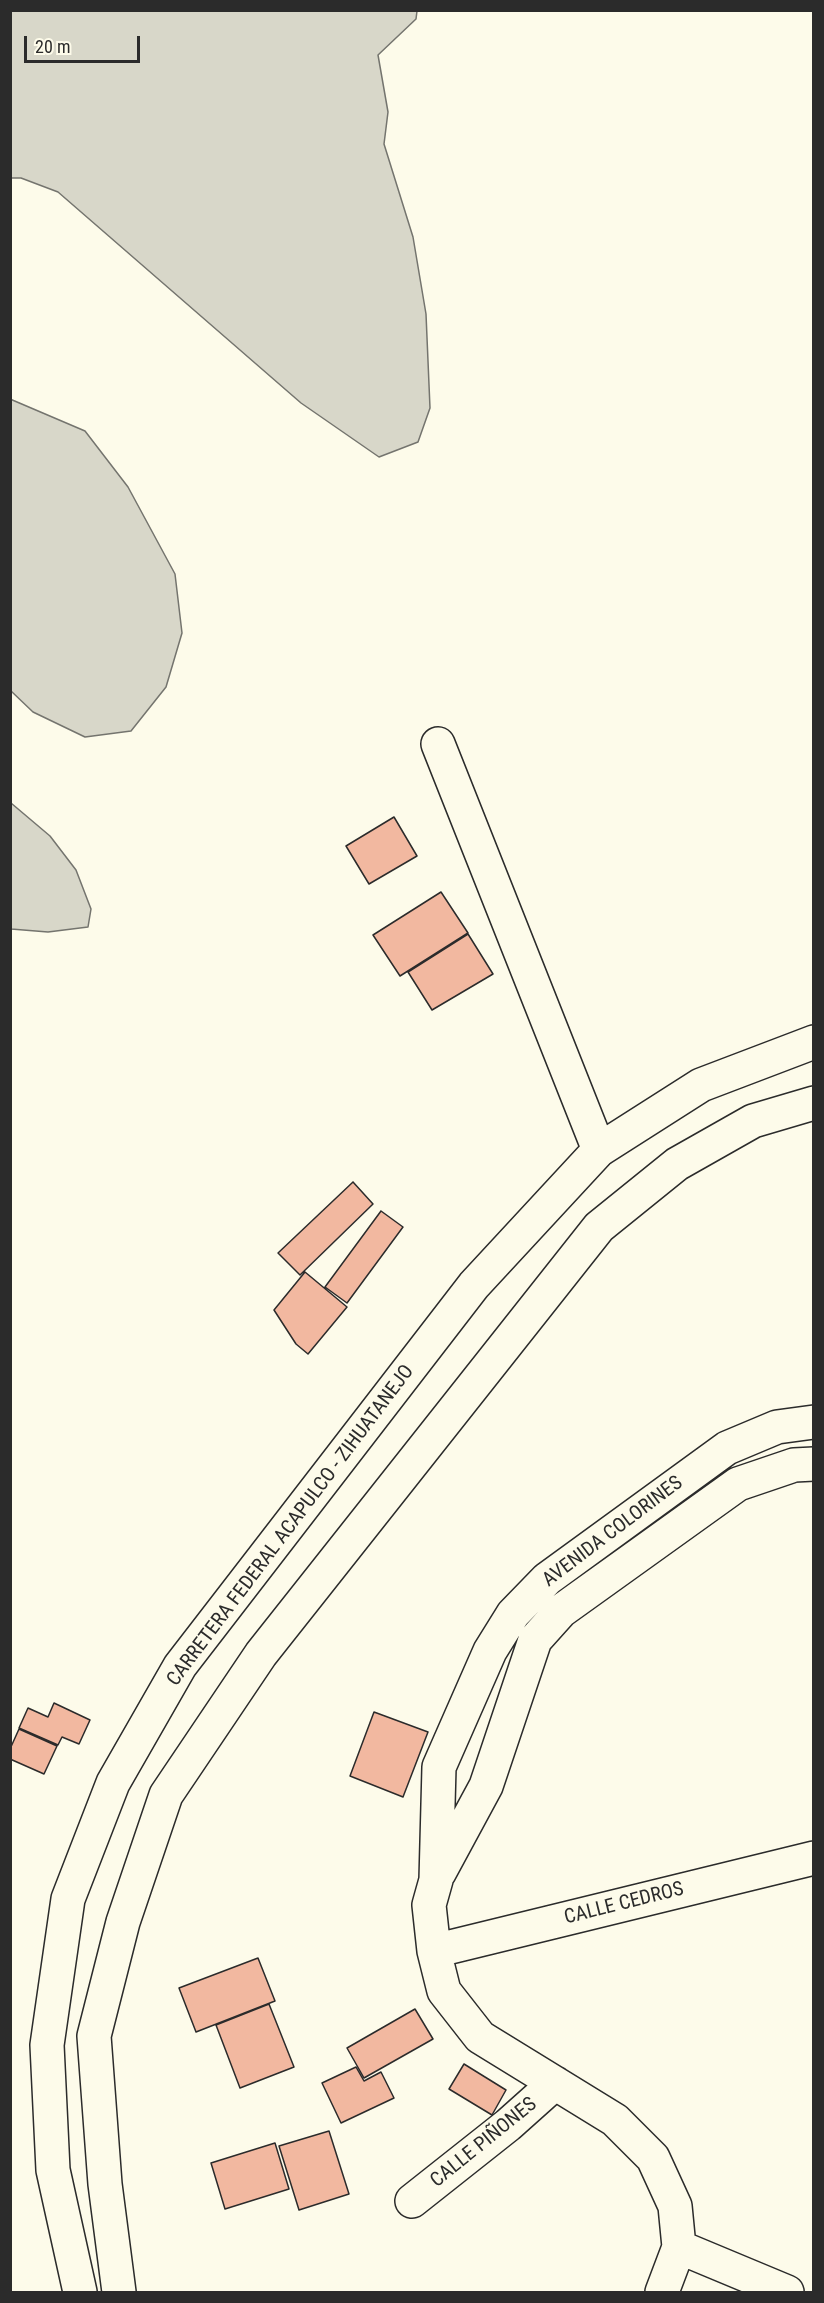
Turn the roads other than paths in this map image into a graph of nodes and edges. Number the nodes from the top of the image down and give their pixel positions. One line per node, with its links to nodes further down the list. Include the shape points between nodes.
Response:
1 (438, 744): 4 (main road)
2 (813, 1042): 4 (main road, CARRETERA FEDERAL ACAPULCO - ZIHUATANEJO, via 701,1085)
3 (813, 1103): 14 (main road, via 753,1121 677,1164 599,1227 261,1654 166,1795 123,1922 94,2036 105,2184)
4 (599, 1150): 13 (main road, CARRETERA FEDERAL ACAPULCO - ZIHUATANEJO, via 474,1286 187,1656 113,1782 68,1899 47,2045 53,2170)
5 (813, 1422): 8 (main road, AVENIDA COLORINES, via 777,1427 727,1448 546,1579 513,1614 490,1651 439,1767)
6 (813, 1464): 8 (main road, AVENIDA COLORINES, via 794,1465 738,1484 561,1611 535,1640 486,1786)
7 (813, 1858): 9 (main road, CALLE CEDROS)
8 (436, 1880): 9 (main road, AVENIDA COLORINES, via 429,1905)
9 (434, 1951): 10 (main road, AVENIDA COLORINES, via 444,1991 480,2037)
10 (555, 2083): 11 (main road, CALLE PIÑONES); 12 (main road, AVENIDA COLORINES, via 615,2120 653,2157 675,2206)
11 (412, 2202)
12 (679, 2247): 15 (main road, AVENIDA COLORINES); 16 (main road)
13 (80, 2292)
14 (120, 2292)
15 (662, 2292)
16 (788, 2292)

